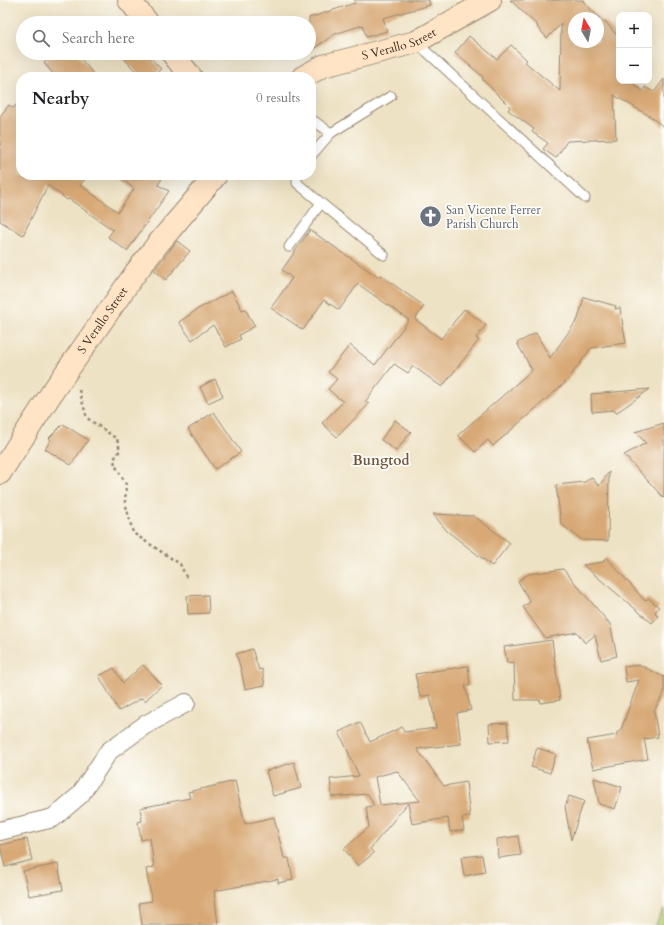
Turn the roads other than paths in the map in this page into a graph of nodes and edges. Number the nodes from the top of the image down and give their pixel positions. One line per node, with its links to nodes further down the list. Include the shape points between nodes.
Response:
1 (129, 0): 3 (street)
2 (490, 0): 4 (street, S Verallo Street)
3 (142, 16)
4 (416, 42): 7 (street, S Verallo Street, via 323,66); 14 (lane)
5 (178, 60): 6 (street)
6 (187, 72)
7 (312, 72)
8 (391, 96): 10 (lane)
9 (316, 122): 10 (lane)
10 (331, 133): 11 (lane)
11 (316, 150)
12 (212, 180): 18 (street, S Verallo Street, via 152,251)
13 (297, 180): 15 (lane, via 297,183)
14 (585, 198)
15 (321, 203): 16 (lane); 17 (lane)
16 (289, 247)
17 (384, 255)
18 (0, 473)
19 (186, 703): 20 (street, via 145,725 109,750 80,794 54,818)
20 (0, 831)

